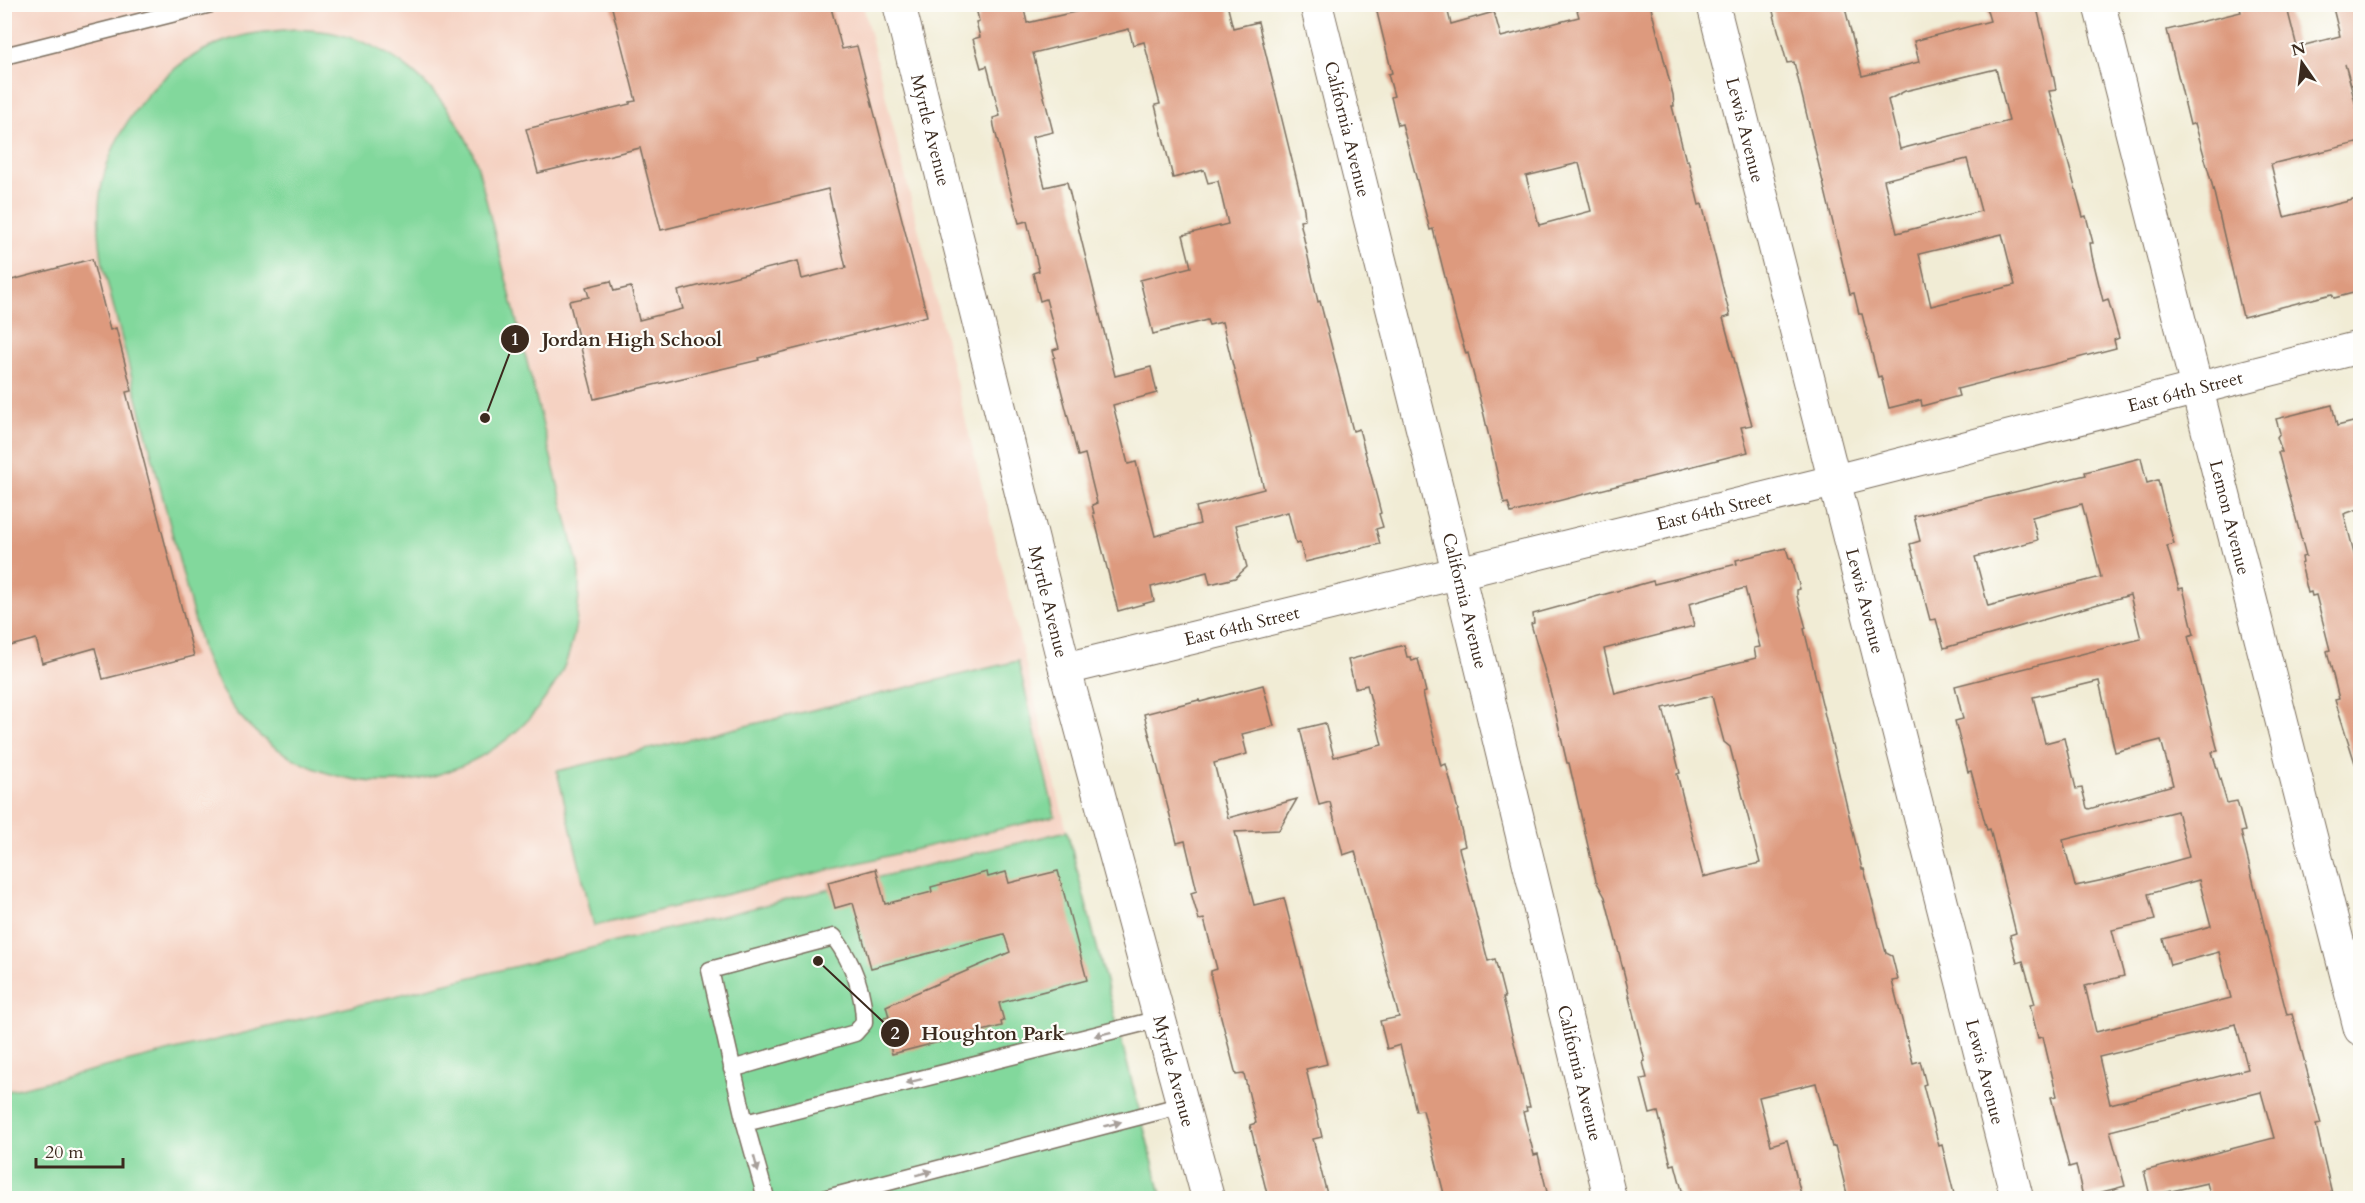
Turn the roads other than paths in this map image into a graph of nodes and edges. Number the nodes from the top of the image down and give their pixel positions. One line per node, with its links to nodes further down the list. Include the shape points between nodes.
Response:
1 (211, 4): 6 (lane)
2 (899, 4): 11 (street, Myrtle Avenue)
3 (1316, 4): 10 (street, California Avenue)
4 (1713, 4): 9 (street, Lewis Avenue)
5 (2099, 4): 8 (street, Lemon Avenue)
6 (4, 56)
7 (2361, 347): 8 (street, East 64th Street)
8 (2197, 389): 9 (street, East 64th Street); 13 (street, Lemon Avenue)
9 (1834, 481): 10 (street, East 64th Street); 21 (street, Lewis Avenue)
10 (1458, 573): 11 (street, East 64th Street); 20 (street, California Avenue)
11 (1065, 669): 12 (street, Myrtle Avenue)
12 (1159, 1019): 15 (street, Myrtle Avenue); 16 (lane, one-way to 16)
13 (2361, 1029)
14 (732, 1069): 14 (lane, via 710,970 834,937 850,958 864,1006 864,1023 855,1033); 16 (lane)
15 (1183, 1105): 18 (lane, one-way to 15); 19 (street, Myrtle Avenue)
16 (745, 1123): 17 (lane, one-way to 17)
17 (766, 1198)
18 (832, 1198)
19 (1208, 1198)
20 (1610, 1198)
21 (2017, 1198)

